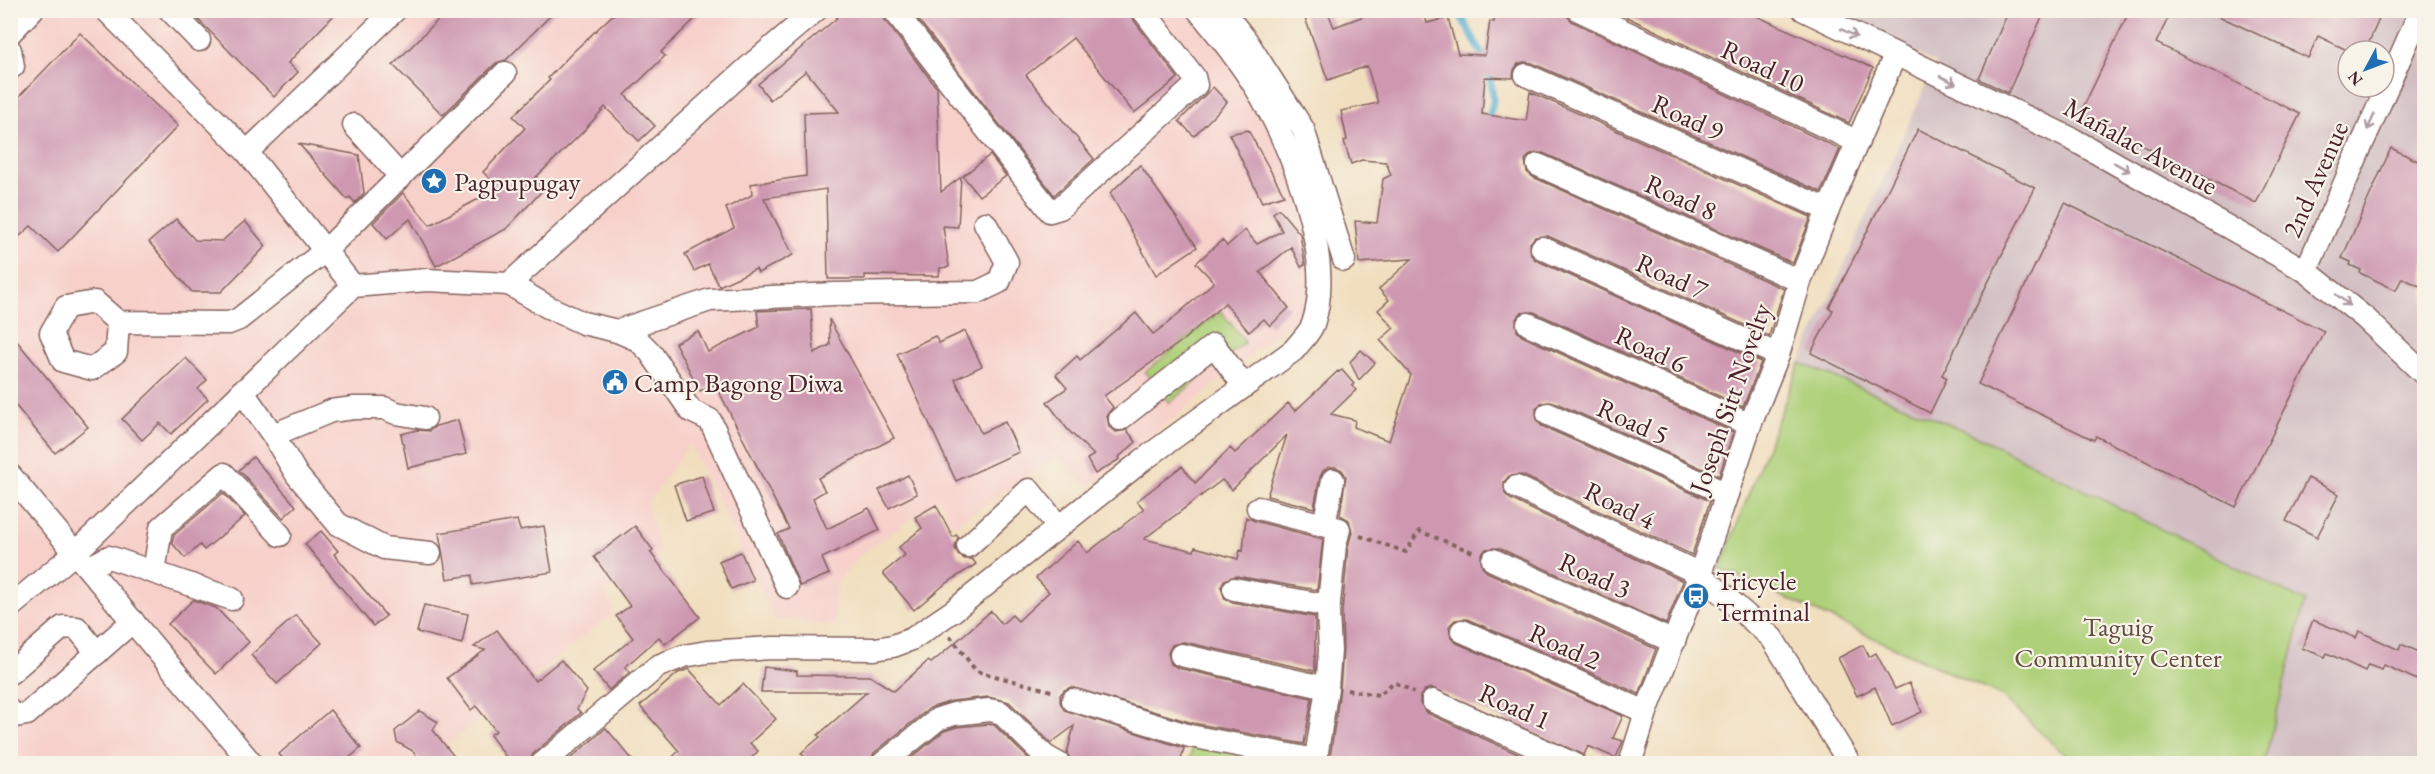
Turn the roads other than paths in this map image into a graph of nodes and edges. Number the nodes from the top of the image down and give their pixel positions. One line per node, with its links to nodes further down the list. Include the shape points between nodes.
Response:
1 (32, 10): 13 (street)
2 (106, 10): 22 (street)
3 (171, 10): 14 (street)
4 (395, 10): 22 (street)
5 (816, 10): 32 (street)
6 (894, 10): 7 (street, via 1050,211 1060,208 1196,85)
7 (1143, 10)
8 (1198, 10): 39 (street, via 1256,88 1276,124 1303,195 1318,262 1312,326 1294,350)
9 (1222, 10): 29 (street, via 1303,129)
10 (1579, 10): 21 (street, Road 10)
11 (1804, 10): 16 (street, Mañalac Avenue, one-way to 16)
12 (2421, 10): 30 (street, 2nd Avenue, one-way to 30)
13 (10, 33)
14 (199, 40)
15 (10, 50): 17 (street)
16 (1895, 56): 21 (street, Joseph Sitt Novelty); 30 (street, Mañalac Avenue, one-way to 30, via 2074,140)
17 (10, 68)
18 (505, 73): 24 (street)
19 (1526, 75): 25 (street, Road 9)
20 (354, 125): 24 (street)
21 (1858, 142): 25 (street, Joseph Sitt Novelty)
22 (248, 152): 28 (street)
23 (1538, 165): 31 (street, Road 8)
24 (401, 177): 28 (street)
25 (1828, 210): 31 (street, Joseph Sitt Novelty)
26 (985, 224): 36 (street, via 1007,262 999,282 978,292 710,300)
27 (1542, 248): 37 (street, Road 7)
28 (326, 250): 33 (street); 34 (street, via 229,323)
29 (1344, 260)
30 (2306, 271): 38 (street, Mañalac Avenue, one-way to 38, via 2365,318)
31 (1800, 282): 37 (street, Joseph Sitt Novelty)
32 (509, 285): 33 (street, via 426,279); 36 (street, via 583,323)
33 (353, 286): 40 (street)
34 (118, 322)
35 (1528, 324): 44 (street, Road 6)
36 (617, 331): 60 (street, via 638,340 691,411 710,420)
37 (1778, 355): 44 (street, Joseph Sitt Novelty)
38 (2424, 374)
39 (1244, 386): 43 (street, via 1214,345); 51 (street)
40 (242, 391): 45 (street); 56 (street)
41 (1548, 414): 49 (street, Road 5)
42 (425, 418): 45 (street, via 384,408 354,408 331,411)
43 (1120, 419)
44 (1750, 426): 49 (street, Joseph Sitt Novelty)
45 (273, 435): 55 (street, via 297,475 338,524 384,548)
46 (10, 475): 56 (street)
47 (1333, 480): 52 (street)
48 (1516, 487): 59 (street, Road 4)
49 (1727, 494): 59 (street, Joseph Sitt Novelty)
50 (1258, 508): 52 (street)
51 (1059, 527): 54 (street, via 1029,490); 78 (street, via 912,639 875,649 707,652 658,666)
52 (1331, 527): 63 (street, via 1335,544)
53 (280, 535): 58 (street, via 224,474 161,528)
54 (968, 546)
55 (430, 553)
56 (82, 560): 58 (street, via 109,557); 64 (street); 65 (street)
57 (1493, 560): 67 (street, Road 3)
58 (154, 572): 62 (street)
59 (1700, 574): 67 (street, Joseph Sitt Novelty); 83 (street, Road 4, via 1772,638)
60 (787, 587)
61 (1234, 589): 63 (street)
62 (232, 599)
63 (1329, 606): 71 (street)
64 (10, 607)
65 (134, 621): 68 (street); 77 (street)
66 (1462, 631): 75 (street, Road 2)
67 (1674, 642): 75 (street, Joseph Sitt Novelty)
68 (97, 653): 70 (street, via 77,628 63,627); 74 (street, via 27,714 15,716)
69 (1181, 655): 71 (street)
70 (10, 673)
71 (1327, 688): 76 (street)
72 (1073, 700): 76 (street, via 1190,736)
73 (1433, 701): 81 (street, Road 1)
74 (10, 711)
75 (1646, 712): 82 (street, Joseph Sitt Novelty)
76 (1315, 762)
77 (252, 764)
78 (542, 764)
79 (882, 764): 80 (street, via 938,719 989,710 1000,712 1045,756)
80 (1059, 764)
81 (1574, 764)
82 (1630, 764)
83 (1850, 764)

